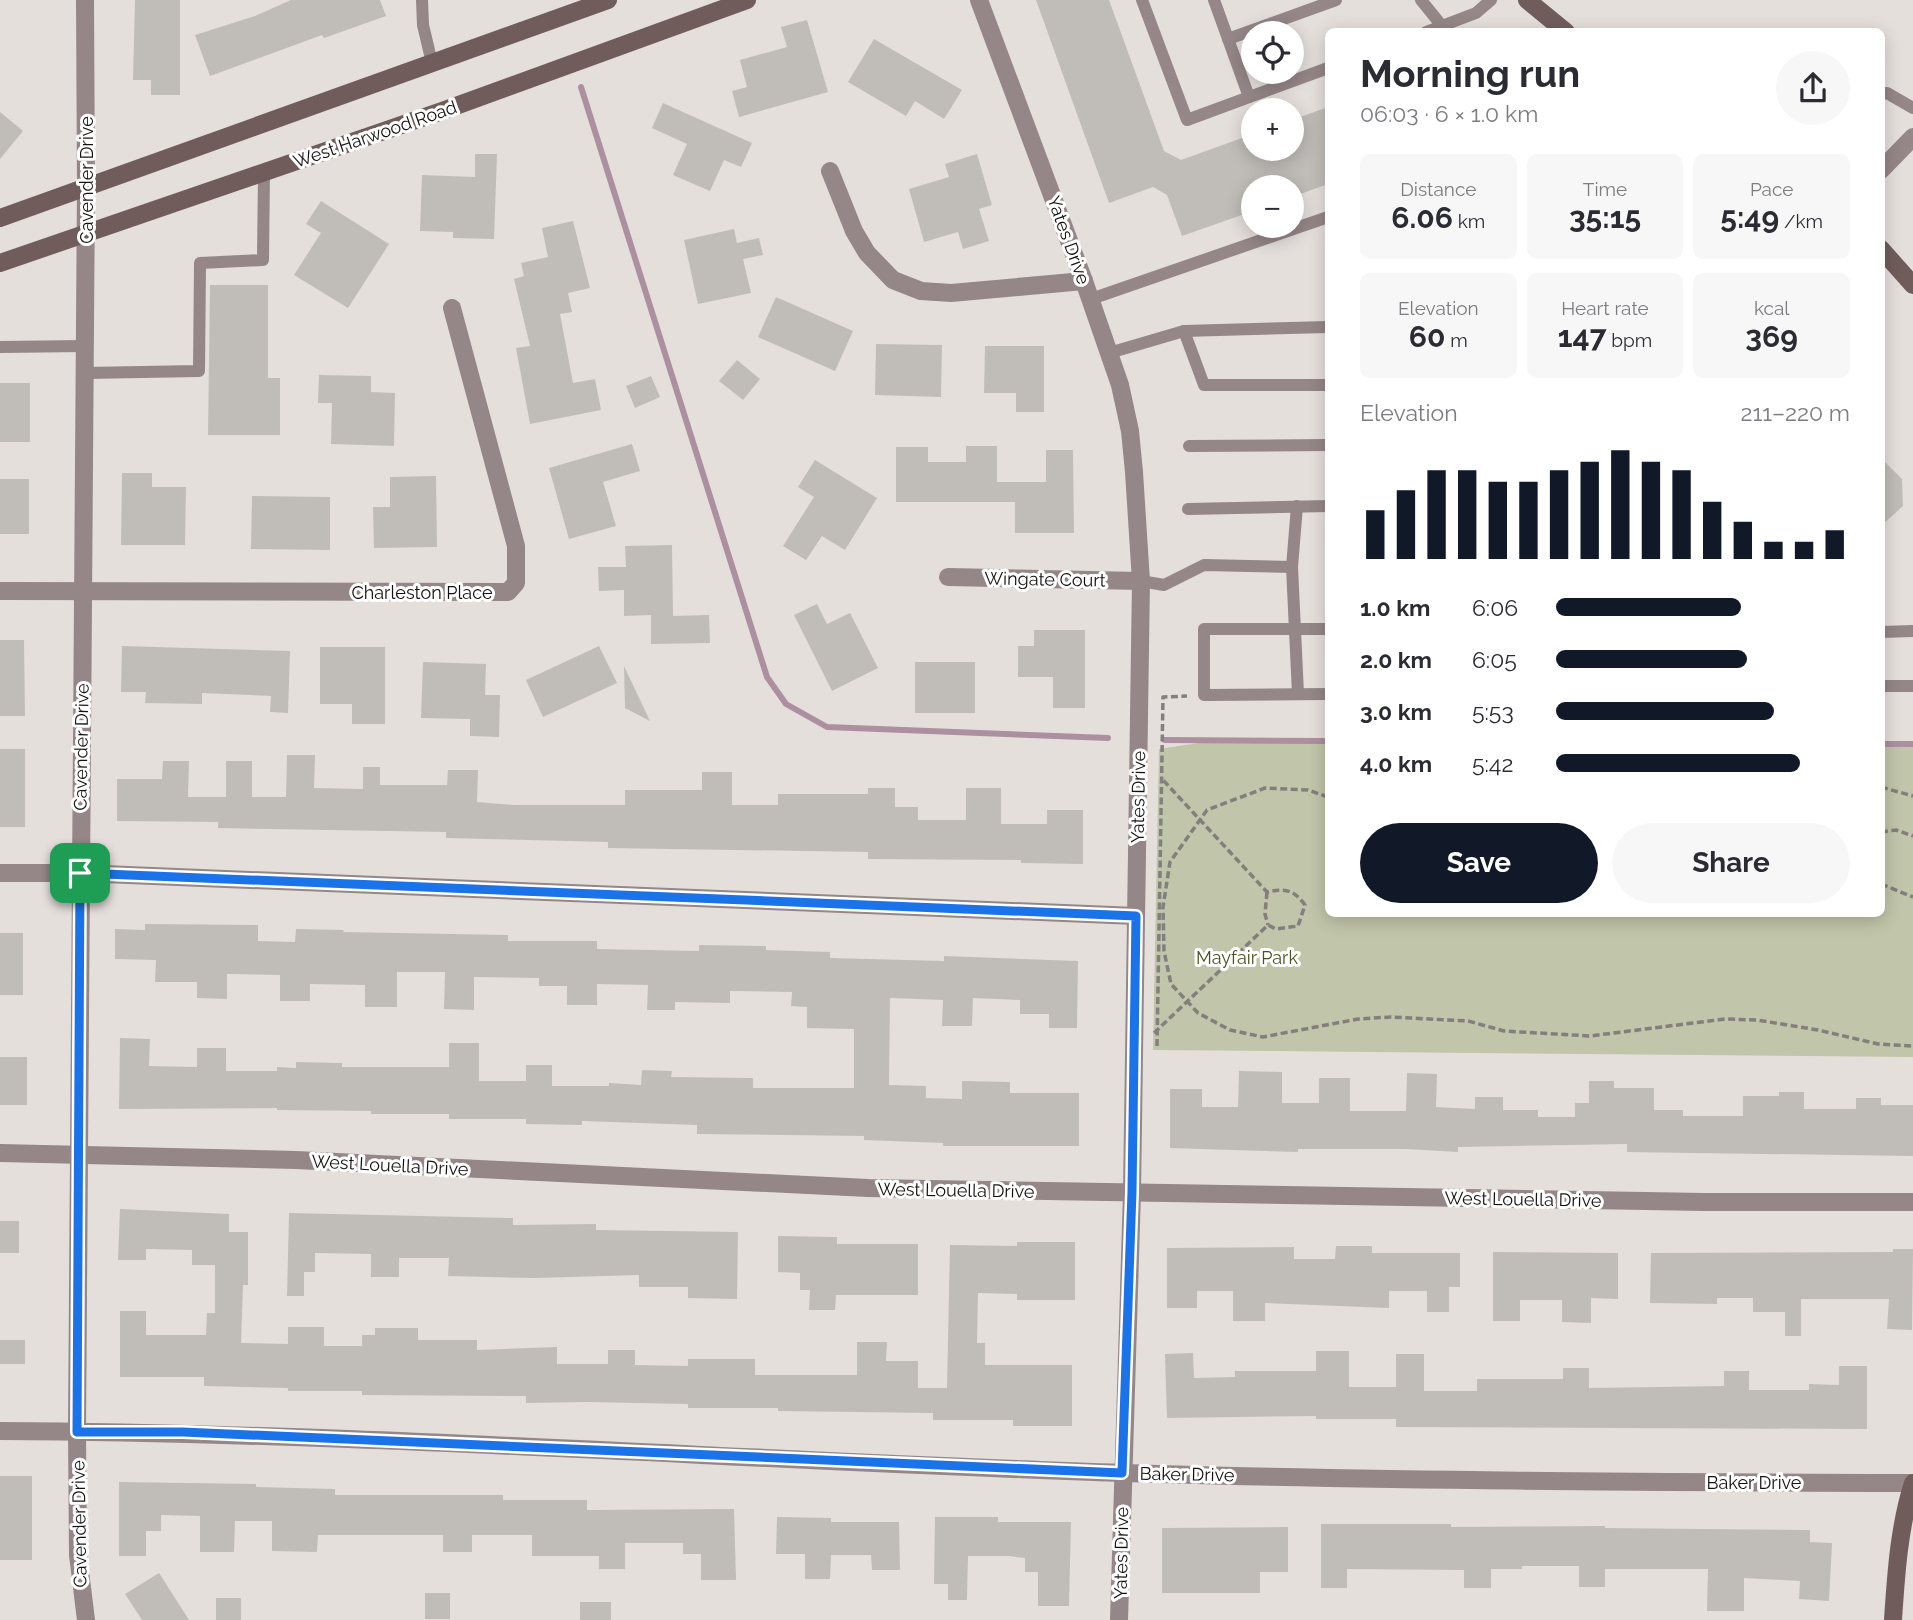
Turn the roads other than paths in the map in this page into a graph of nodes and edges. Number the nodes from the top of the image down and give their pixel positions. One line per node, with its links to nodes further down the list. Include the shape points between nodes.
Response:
1 (85, 0): 25 (street, Cavender Drive)
2 (422, 0): 16 (lane)
3 (608, 0): 16 (main road)
4 (747, 0): 24 (main road, West Harwood Road)
5 (979, 0): 31 (street, Yates Drive)
6 (1142, 0): 19 (lane, via 1186,120)
7 (1214, 0): 15 (lane)
8 (1336, 0): 15 (lane)
9 (1421, 0): 12 (lane)
10 (1491, 0): 12 (lane, via 1476,13)
11 (1527, 0): 14 (main road)
12 (1442, 26): 13 (lane)
13 (1437, 28)
14 (1561, 28)
15 (1228, 38): 19 (lane)
16 (432, 63): 25 (main road)
17 (1325, 69): 19 (lane)
18 (1885, 93): 20 (lane)
19 (1249, 97)
20 (1913, 108)
21 (1911, 141): 22 (street)
22 (1885, 166)
23 (830, 171): 31 (street, via 867,253 893,280 921,291 951,293)
24 (264, 172): 28 (main road, West Harwood Road); 40 (lane, via 263,260 200,263 199,371)
25 (86, 187): 26 (main road); 28 (street, Cavender Drive)
26 (0, 218)
27 (1325, 218): 33 (lane)
28 (86, 233): 30 (main road, West Harwood Road); 37 (street, Cavender Drive)
29 (1885, 254): 32 (main road)
30 (0, 263)
31 (1084, 281): 33 (street, Yates Drive)
32 (1913, 285)
33 (1091, 299): 39 (street, Yates Drive)
34 (452, 308): 51 (street, Charleston Place, via 516,546 516,583 508,592)
35 (1325, 327): 36 (lane)
36 (1184, 331): 39 (lane); 41 (lane, via 1204,385)
37 (85, 346): 38 (lane); 40 (street, Cavender Drive)
38 (0, 348)
39 (1109, 353): 49 (street, Yates Drive, via 1130,431)
40 (85, 373): 51 (street, Cavender Drive)
41 (1325, 385)
42 (1325, 445): 43 (lane)
43 (1189, 446)
44 (1297, 506): 45 (lane); 46 (lane); 47 (lane)
45 (1325, 506)
46 (1188, 509)
47 (1292, 567): 49 (lane, via 1204,565 1164,585); 53 (lane)
48 (948, 577): 49 (street, Wingate Court)
49 (1141, 581): 62 (street, Yates Drive)
50 (0, 591): 51 (street, Charleston Place)
51 (83, 592): 61 (street, Cavender Drive)
52 (1325, 629): 53 (lane)
53 (1295, 630): 58 (lane); 58 (lane, via 1203,629 1204,695)
54 (1913, 631): 55 (lane)
55 (1885, 632)
56 (1913, 686): 57 (lane)
57 (1885, 687)
58 (1298, 694): 59 (lane)
59 (1325, 694)
60 (0, 873): 61 (street)
61 (80, 873): 62 (street); 64 (street, Cavender Drive)
62 (1136, 916): 65 (street, Yates Drive)
63 (0, 1153): 64 (street, West Louella Drive)
64 (78, 1155): 65 (street, West Louella Drive, via 296,1160 868,1188); 68 (street, Cavender Drive)
65 (1132, 1192): 66 (street, West Louella Drive); 69 (street, Yates Drive)
66 (1913, 1202)
67 (0, 1431): 68 (street, Baker Drive)
68 (77, 1432): 69 (street, Baker Drive, via 197,1432); 71 (street, Cavender Drive, via 78,1555)
69 (1122, 1473): 70 (street, Baker Drive); 72 (street, Yates Drive)
70 (1913, 1483): 73 (main road, via 1897,1557)
71 (86, 1620)
72 (1119, 1620)
73 (1893, 1620)

